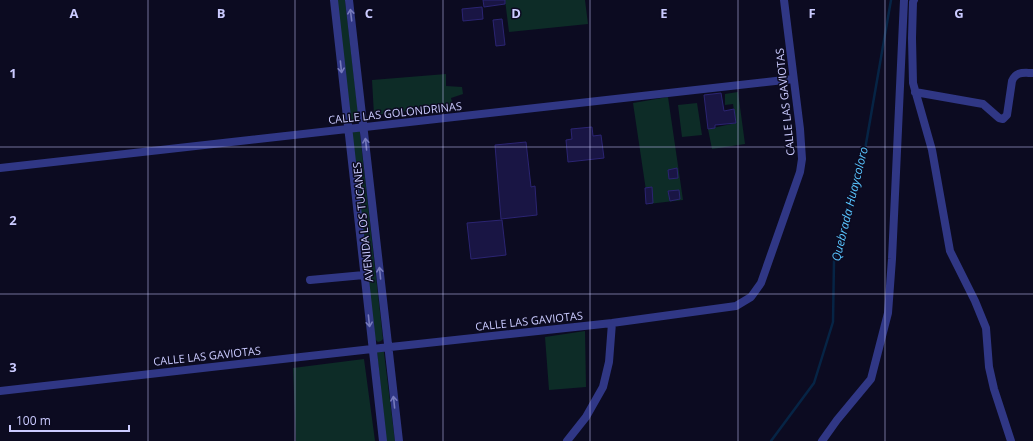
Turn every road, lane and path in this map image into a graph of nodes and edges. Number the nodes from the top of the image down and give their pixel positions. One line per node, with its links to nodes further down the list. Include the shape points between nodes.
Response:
1 (334, 0): 10 (street, AVENIDA LOS TUCANES, one-way to 10)
2 (349, 0): 9 (street, AVENIDA LOS TUCANES, one-way to 2)
3 (784, 0): 7 (street, CALLE LAS GAVIOTAS)
4 (904, 0): 21 (street, via 888,313 871,379)
5 (914, 0): 8 (street, via 912,38)
6 (1033, 73): 8 (street, via 1020,72 1014,76 1007,115 1003,118 999,118 982,104)
7 (793, 79): 9 (street, CALLE LAS GOLONDRINAS); 14 (street, CALLE LAS GAVIOTAS, via 802,159 800,172 761,283 751,296 736,306)
8 (915, 92): 22 (street, via 932,150 950,251 976,301 986,328 989,367)
9 (364, 127): 10 (street, CALLE LAS GOLONDRINAS); 15 (street, AVENIDA LOS TUCANES, one-way to 9)
10 (348, 129): 11 (street, CALLE LAS GOLONDRINAS); 12 (street, AVENIDA LOS TUCANES)
11 (0, 168)
12 (364, 275): 13 (street); 16 (street, AVENIDA LOS TUCANES, one-way to 16)
13 (310, 280)
14 (612, 323): 15 (street, CALLE LAS GAVIOTAS); 20 (street, via 609,362 603,386 586,417)
15 (388, 347): 16 (street, CALLE LAS GAVIOTAS); 19 (street, AVENIDA LOS TUCANES, one-way to 15)
16 (372, 349): 17 (street, CALLE LAS GAVIOTAS); 18 (street, AVENIDA LOS TUCANES)
17 (0, 391)
18 (383, 441)
19 (399, 441)
20 (567, 441)
21 (822, 441)
22 (1011, 441)

